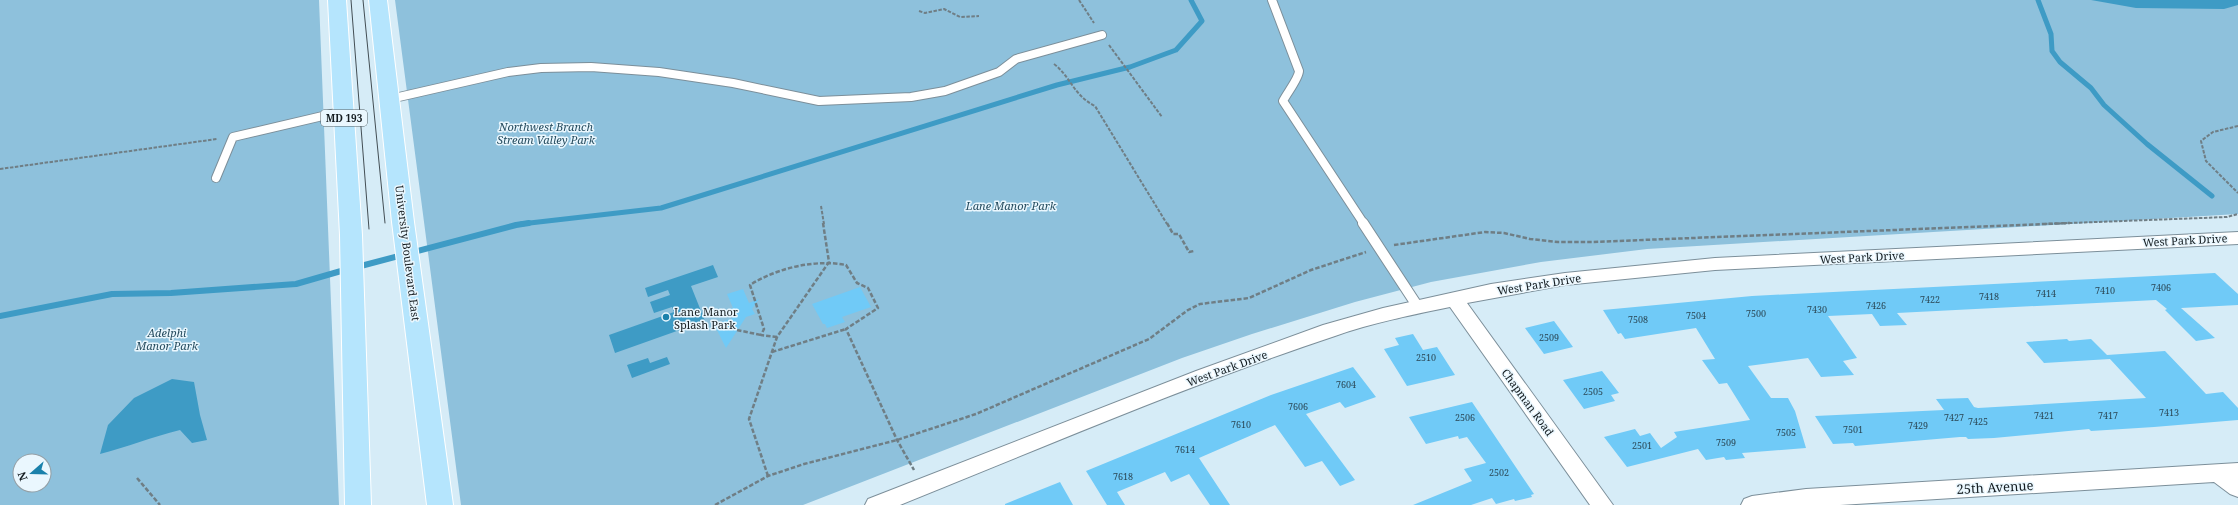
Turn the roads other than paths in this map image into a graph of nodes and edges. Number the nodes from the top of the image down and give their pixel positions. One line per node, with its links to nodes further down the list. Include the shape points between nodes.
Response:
1 (337, 0): 6 (main road, MD 193)
2 (378, 0): 5 (main road, University Boulevard East)
3 (1272, 0): 10 (lane, via 1299,71 1299,76 1282,101)
4 (1102, 35): 5 (lane, via 1016,59 993,74 945,92 910,97 819,101 733,83 659,72 591,67 541,68 508,72)
5 (390, 99): 15 (main road, University Boulevard East, via 403,222)
6 (344, 111): 7 (lane, via 233,137); 14 (main road, MD 193, via 351,235)
7 (216, 178)
8 (2238, 238): 9 (street, West Park Drive, via 1653,269 1565,278)
9 (1454, 299): 10 (street, West Park Drive); 17 (street, Chapman Road)
10 (1418, 307): 16 (street, West Park Drive, via 1383,314 1330,330 1203,376)
11 (2228, 472): 12 (street); 13 (street, 25th Avenue)
12 (2238, 488)
13 (1919, 498): 18 (street, 25th Avenue, via 1806,498)
14 (358, 505)
15 (440, 505)
16 (876, 505)
17 (1602, 505)
18 (1752, 505)

